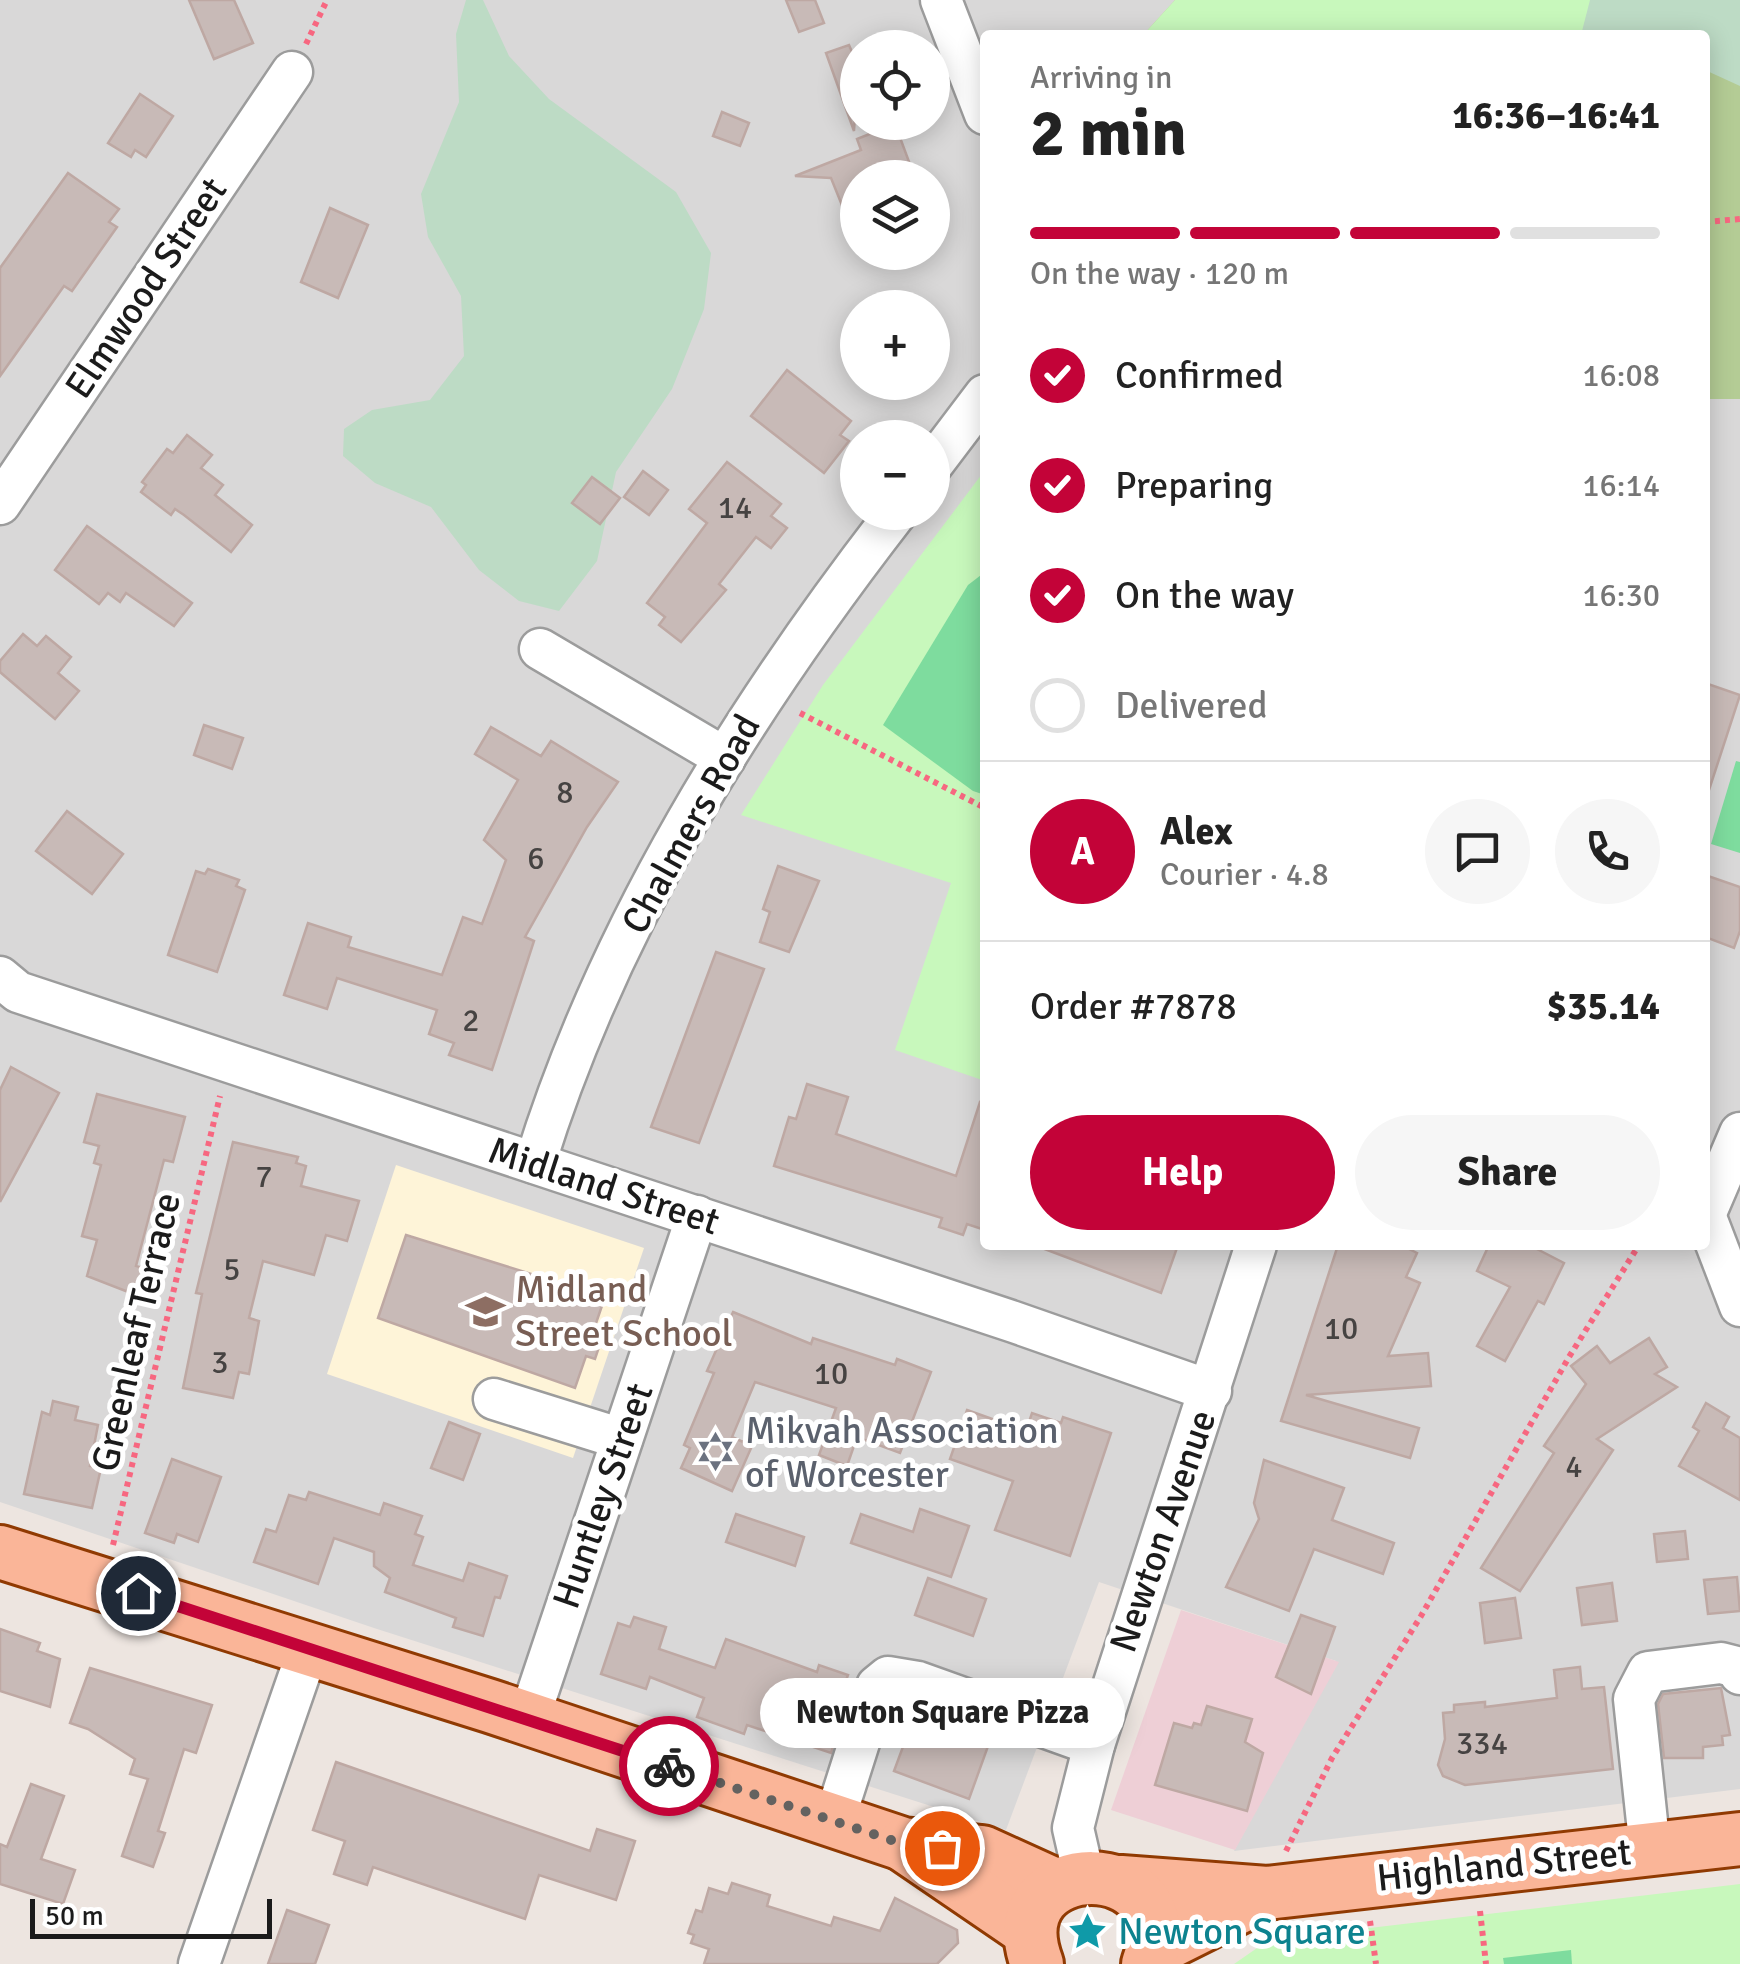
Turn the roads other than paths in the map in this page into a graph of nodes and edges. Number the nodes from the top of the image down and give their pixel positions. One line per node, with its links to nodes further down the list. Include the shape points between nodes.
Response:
1 (942, 0): 3 (street)
2 (292, 72): 6 (street, Elmwood Street)
3 (980, 101)
4 (980, 403): 5 (street)
5 (950, 442)
6 (0, 504)
7 (883, 530): 9 (street, Chalmers Road, via 809,626)
8 (540, 649): 9 (street)
9 (725, 758): 12 (street, Chalmers Road, via 595,999)
10 (0, 977): 12 (street, Midland Street, via 18,992)
11 (1740, 1133): 13 (street)
12 (535, 1163): 14 (street, Midland Street)
13 (1710, 1203)
14 (696, 1216): 18 (street, Midland Street); 20 (street, Huntley Street)
15 (1710, 1228): 17 (street)
16 (1254, 1250): 18 (street, Newton Avenue)
17 (1740, 1306)
18 (1211, 1392): 25 (street, Newton Avenue)
19 (494, 1399): 20 (street)
20 (622, 1439): 24 (street, Huntley Street)
21 (0, 1552): 22 (main road)
22 (309, 1647): 24 (main road); 34 (street)
23 (1740, 1674): 29 (street, via 1721,1663 1648,1672 1638,1684)
24 (529, 1718): 26 (main road)
25 (1094, 1745): 26 (street, via 888,1677 877,1686); 31 (street, Newton Avenue, via 1073,1828)
26 (834, 1821): 28 (main road)
27 (1740, 1839): 29 (main road, Highland Street)
28 (903, 1844): 31 (main road, via 982,1852); 32 (main road)
29 (1650, 1850): 30 (main road, Highland Street)
30 (1277, 1872): 31 (main road, Highland Street); 33 (main road, Highland Street)
31 (1087, 1881): 32 (main road, via 1044,1898); 33 (main road, via 1142,1900 1153,1924)
32 (1034, 1947)
33 (1151, 1957)
34 (198, 1964)

